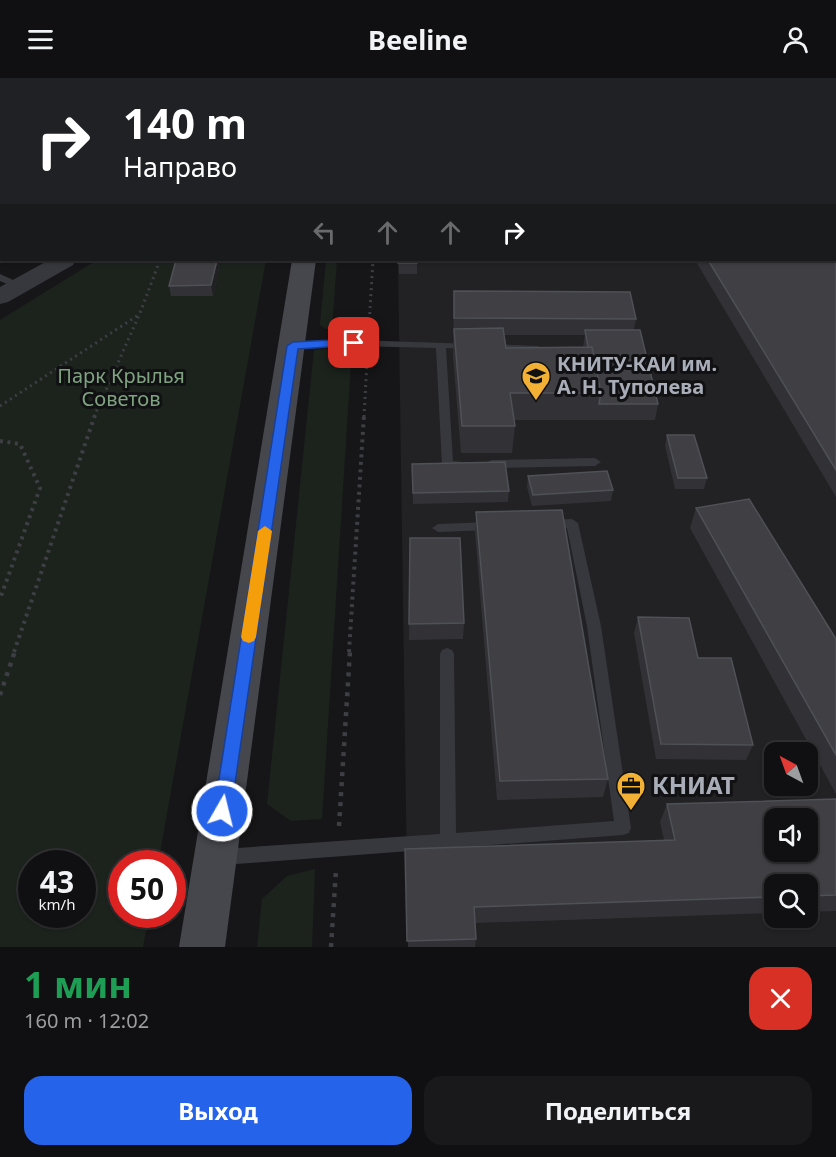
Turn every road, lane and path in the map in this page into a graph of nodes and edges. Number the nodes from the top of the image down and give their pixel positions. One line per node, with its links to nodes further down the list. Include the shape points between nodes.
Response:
1 (484, 78): 2 (path)
2 (490, 78)
3 (63, 261): 7 (street)
4 (160, 261): 8 (path)
5 (304, 261): 11 (main road)
6 (373, 261): 9 (path)
7 (6, 287)
8 (140, 314): 13 (path); 21 (path, via 96,411)
9 (368, 343): 10 (lane); 11 (lane); 23 (path)
10 (441, 345): 12 (lane); 15 (lane, via 448,465)
11 (293, 346): 24 (main road)
12 (546, 349)
13 (0, 406)
14 (0, 441): 19 (path, via 20,444 40,488)
15 (595, 462)
16 (538, 524): 22 (lane, via 572,523 594,626 623,828)
17 (505, 526): 18 (lane)
18 (438, 528)
19 (0, 599)
20 (447, 654): 22 (lane)
21 (0, 695)
22 (448, 842): 23 (lane)
23 (337, 851): 24 (lane); 26 (path)
24 (215, 858): 25 (main road)
25 (202, 947)
26 (331, 947)

